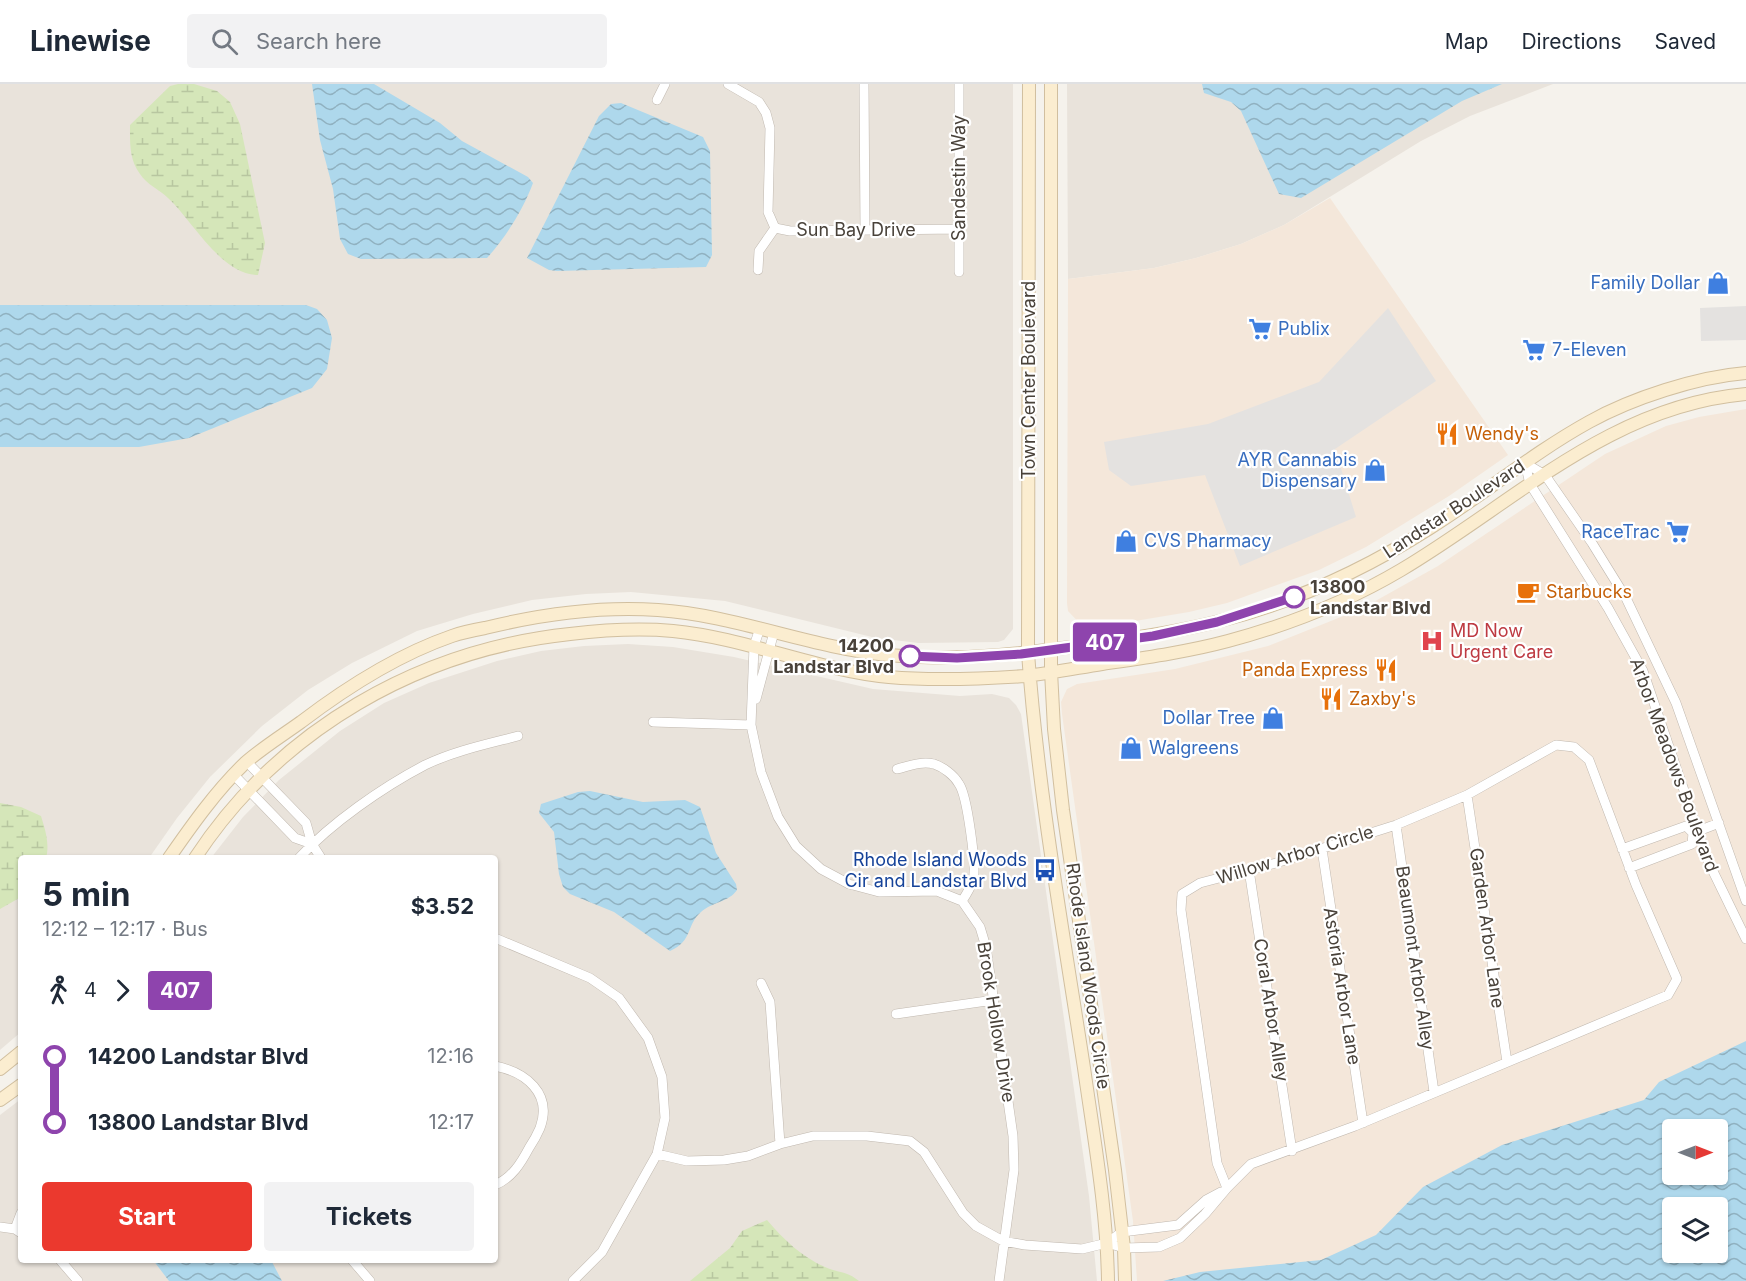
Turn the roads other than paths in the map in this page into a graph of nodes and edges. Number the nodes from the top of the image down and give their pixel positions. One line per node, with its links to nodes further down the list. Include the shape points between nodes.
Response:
1 (665, 84): 7 (street)
2 (728, 84): 8 (street, Sun Bay Drive, via 759,102 766,113 770,128 768,212)
3 (864, 84): 10 (street)
4 (959, 84): 9 (street, Sandestin Way)
5 (1029, 84): 13 (main road, Town Center Boulevard)
6 (1051, 84): 14 (main road, Town Center Boulevard)
7 (657, 100)
8 (775, 228): 10 (street, Sun Bay Drive); 11 (street, via 759,252)
9 (959, 229): 10 (street, Sun Bay Drive); 12 (street, Sandestin Way)
10 (865, 230)
11 (758, 270)
12 (959, 272)
13 (1029, 317): 14 (main road); 25 (main road, Town Center Boulevard)
14 (1052, 317): 23 (main road, Town Center Boulevard)
15 (1746, 374): 17 (main road, Landstar Boulevard, via 1718,376 1644,398 1591,420)
16 (1746, 394): 18 (main road, Landstar Boulevard, via 1668,409 1600,439)
17 (1525, 463): 18 (street, Arbor Meadows Boulevard); 19 (street, Arbor Meadows Boulevard); 23 (main road, Landstar Boulevard, via 1430,529 1356,571 1310,591 1217,622 1153,636)
18 (1545, 475): 19 (main road, Landstar Boulevard); 37 (street, Arbor Meadows Boulevard, via 1611,573 1649,644 1676,704)
19 (1530, 484): 26 (main road, Landstar Boulevard, via 1398,572 1317,612 1226,642); 39 (street, Arbor Meadows Boulevard, via 1643,671)
20 (760, 628): 21 (main road, Landstar Boulevard); 22 (street); 31 (main road, Landstar Boulevard, via 660,610 612,609 528,617 453,636 393,661 335,696)
21 (774, 632): 24 (street); 25 (main road, Landstar Boulevard, via 886,655 957,658)
22 (754, 646): 24 (main road, Landstar Boulevard); 29 (street); 34 (main road, Landstar Boulevard, via 671,631 607,630 529,638 460,656 400,680 341,712)
23 (1052, 650): 25 (main road, Landstar Boulevard); 26 (main road, Town Center Boulevard)
24 (769, 651): 27 (main road, Landstar Boulevard, via 888,676 949,679); 29 (street)
25 (1028, 653): 27 (main road, Town Center Boulevard)
26 (1051, 671): 27 (main road, Landstar Boulevard); 73 (main road, Rhode Island Woods Circle, via 1064,810)
27 (1030, 675): 75 (main road, Rhode Island Woods Circle, via 1034,727)
28 (653, 722): 29 (street)
29 (751, 724): 51 (street, via 761,772 778,817 796,846 821,869 849,884 879,892 937,891)
30 (518, 736): 41 (street, via 427,764 375,795)
31 (247, 762): 33 (main road, Landstar Boulevard); 34 (street)
32 (897, 769): 51 (street, via 921,763 935,765 948,771 960,784 974,862 973,880)
33 (234, 775): 35 (street); 44 (main road, Landstar Boulevard)
34 (262, 777): 35 (main road, Landstar Boulevard); 41 (street, via 306,823)
35 (250, 790): 41 (street, via 295,838); 45 (main road, Landstar Boulevard)
36 (1467, 795): 38 (street, Willow Arbor Circle); 43 (street, Willow Arbor Circle, via 1556,745 1574,747 1589,760); 59 (street, Garden Arbor Lane)
37 (1719, 823): 39 (street); 52 (street, Arbor Meadows Boulevard)
38 (1396, 825): 42 (street, Willow Arbor Circle); 63 (street, Beaumont Arbor Alley)
39 (1696, 832): 40 (street, via 1686,826); 48 (street, via 1692,844); 54 (street, Arbor Meadows Boulevard)
40 (1654, 837): 43 (street); 48 (street)
41 (312, 844): 46 (street); 47 (street)
42 (1322, 849): 50 (street, Willow Arbor Circle); 65 (street, Astoria Arbor Lane)
43 (1622, 849): 49 (street, Willow Arbor Circle)
44 (171, 855)
45 (197, 855)
46 (302, 855)
47 (319, 855)
48 (1662, 856): 49 (street)
49 (1629, 868): 59 (street, via 1677,979 1668,995)
50 (1249, 870): 67 (street, Coral Arbor Alley); 70 (street, Willow Arbor Circle, via 1200,883 1182,894 1180,910 1217,1162)
51 (962, 901): 56 (street, Brook Hollow Drive, via 980,927)
52 (1746, 901)
53 (498, 939): 68 (street, via 590,978 619,998 648,1038 663,1077 665,1118)
54 (1746, 939)
55 (761, 983): 66 (street, via 770,1002)
56 (994, 1000): 57 (street); 74 (street, Brook Hollow Drive, via 1013,1136 1014,1170)
57 (896, 1014)
58 (18, 1054): 61 (main road)
59 (1507, 1062): 63 (street)
60 (498, 1067): 69 (street, via 524,1076 537,1089 543,1108 541,1127 519,1167)
61 (0, 1069)
62 (18, 1087): 64 (main road)
63 (1434, 1092): 65 (street)
64 (0, 1100)
65 (1363, 1123): 67 (street)
66 (780, 1144): 68 (street, via 724,1160 687,1161); 74 (street, via 813,1136 910,1141 924,1152 963,1213 976,1226)
67 (1292, 1151): 70 (street, via 1251,1164)
68 (657, 1154): 81 (street, via 602,1252)
69 (498, 1184)
70 (1227, 1188): 73 (street, via 1206,1200 1178,1225); 76 (street, via 1180,1238 1159,1247)
71 (0, 1227): 72 (street)
72 (18, 1231)
73 (1122, 1232): 75 (street); 76 (main road, Rhode Island Woods Circle)
74 (1003, 1241): 75 (street, via 1082,1250); 82 (street, Brook Hollow Drive)
75 (1107, 1244): 76 (street); 83 (main road, Rhode Island Woods Circle)
76 (1124, 1248): 84 (main road, Rhode Island Woods Circle)
77 (63, 1263): 79 (street)
78 (355, 1263): 80 (street)
79 (78, 1281)
80 (370, 1281)
81 (573, 1281)
82 (999, 1281)
83 (1108, 1281)
84 (1125, 1281)

